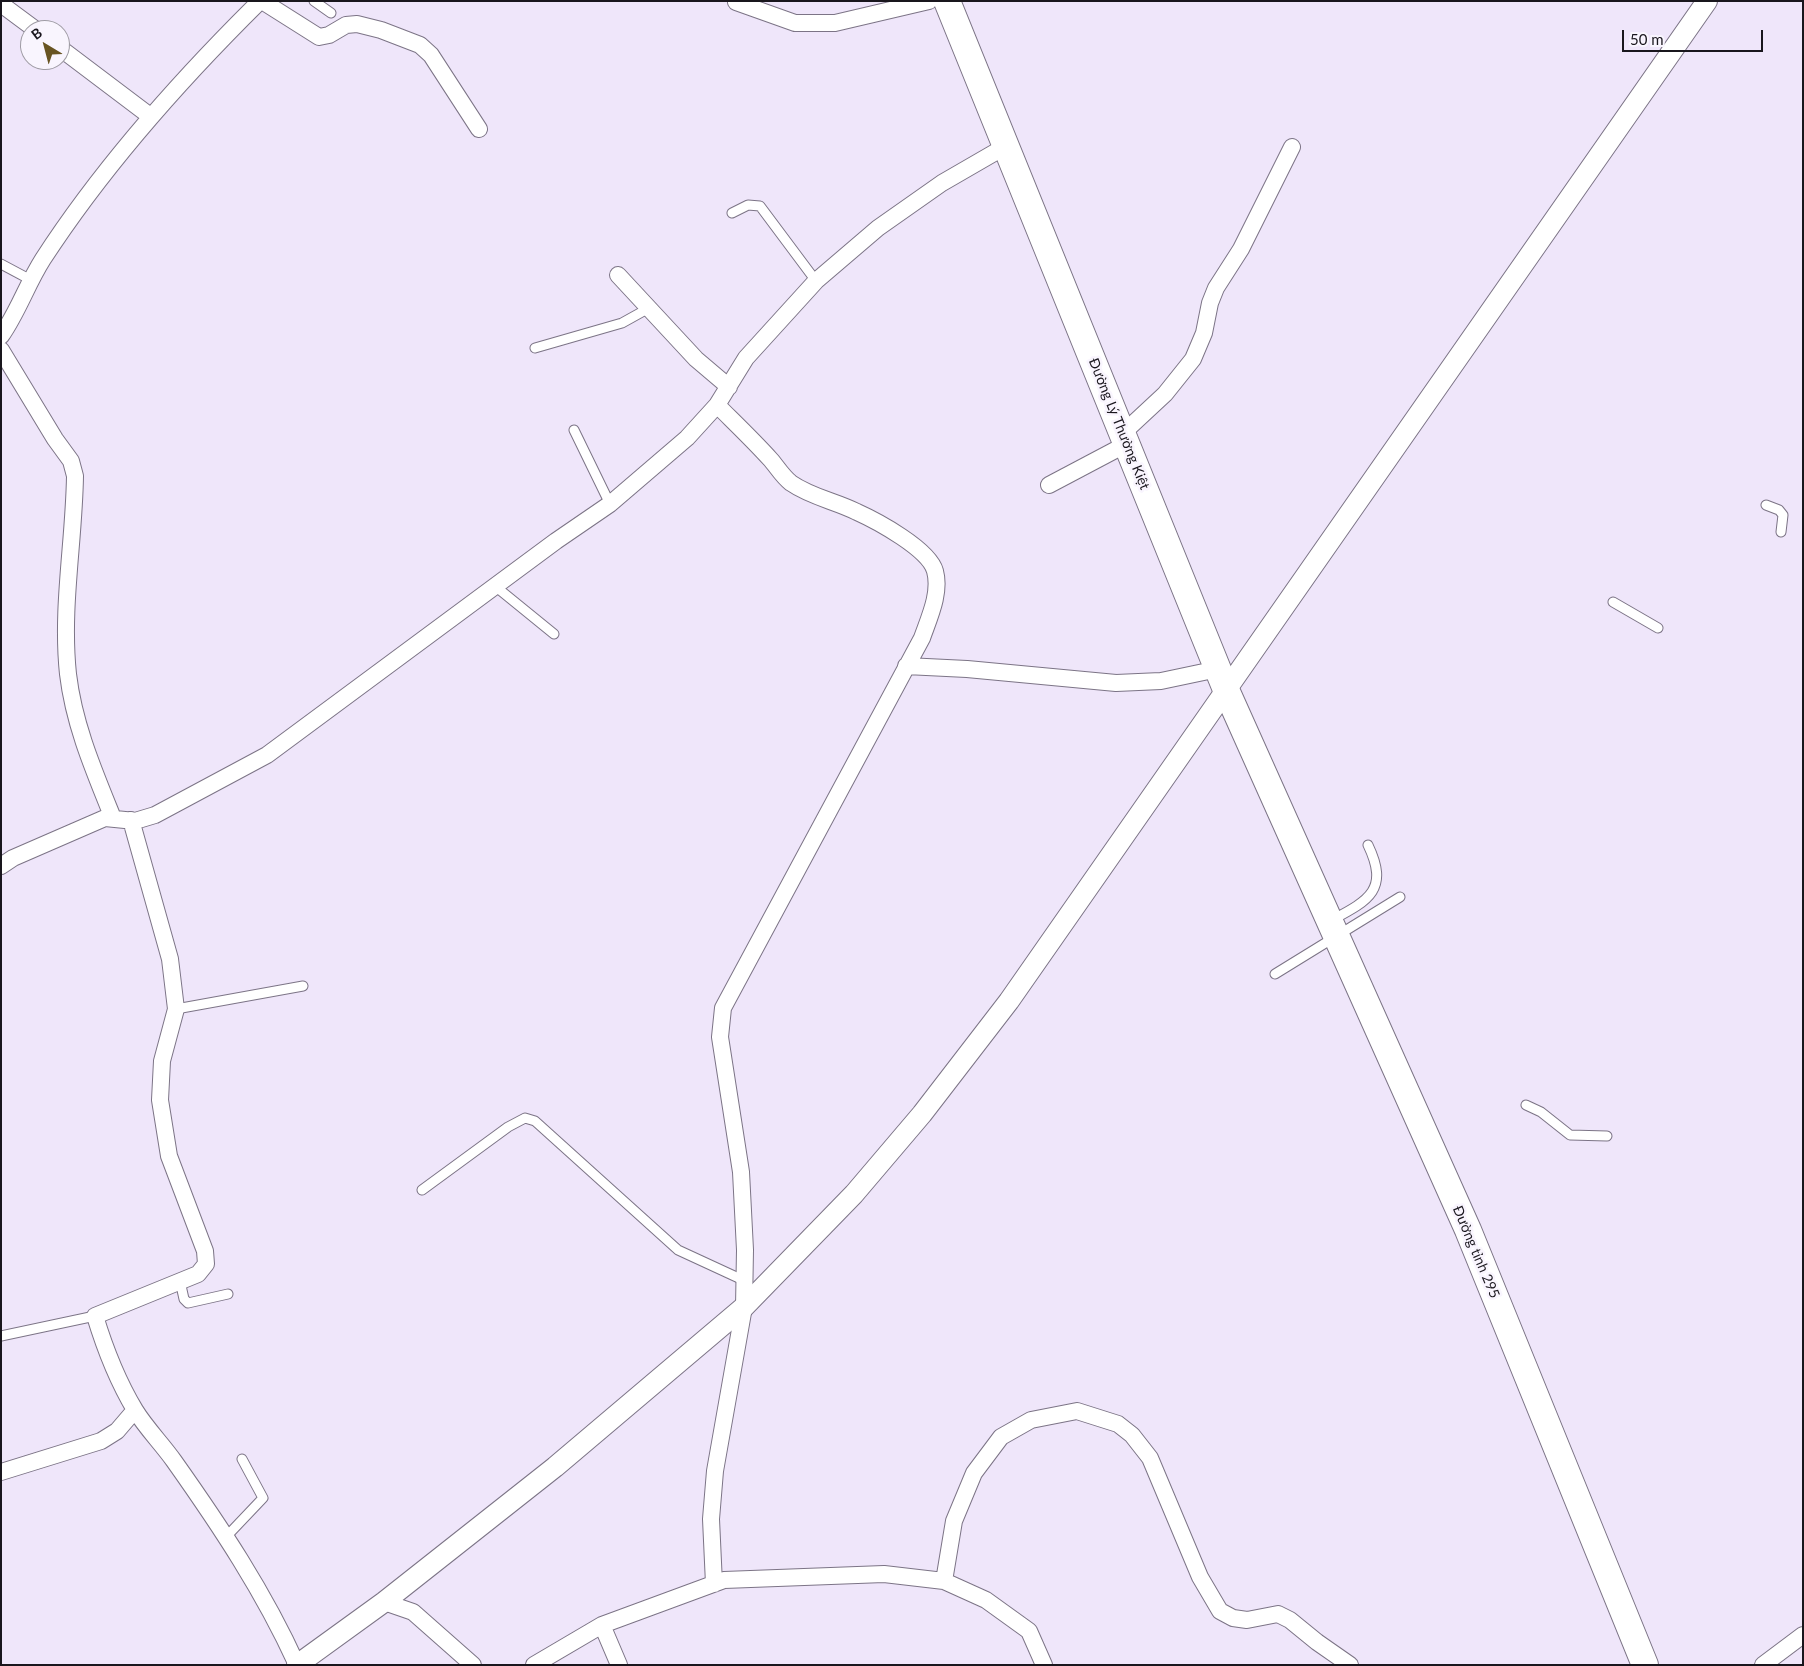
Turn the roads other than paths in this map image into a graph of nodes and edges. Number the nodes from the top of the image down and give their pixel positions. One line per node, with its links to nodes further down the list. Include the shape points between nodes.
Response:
1 (261, 1): 11 (street, via 213,47); 12 (street, via 320,37 346,25 357,24 420,45 431,55)
2 (314, 1): 8 (lane)
3 (929, 1): 6 (street, via 835,23 794,23)
4 (947, 1): 13 (main road, Đường Lý Thường Kiệt)
5 (1707, 1): 37 (street)
6 (736, 2)
7 (4, 9): 9 (street)
8 (331, 13)
9 (21, 20)
10 (70, 56): 11 (street)
11 (150, 116): 18 (street, via 87,198)
12 (479, 129)
13 (1006, 146): 19 (street, via 942,183 878,228); 27 (main road, Đường Lý Thường Kiệt)
14 (1292, 147): 27 (street, via 1241,250 1216,288 1193,359)
15 (732, 213): 19 (lane, via 748,205 760,206)
16 (1, 264): 18 (lane)
17 (618, 276): 20 (street)
18 (31, 280): 21 (street)
19 (816, 281): 24 (street, via 746,358)
20 (649, 308): 22 (lane, via 622,323); 24 (street, via 696,358)
21 (1, 336)
22 (534, 348)
23 (1, 350): 38 (street, via 71,461 75,476 66,630 68,674 87,753)
24 (729, 386): 25 (street)
25 (717, 405): 29 (street, via 687,438); 36 (street, via 789,482 813,496 857,512 914,546 926,557 935,571 933,605 922,638)
26 (574, 430): 29 (lane)
27 (1124, 437): 28 (street, via 1119,448); 37 (main road, Đường Lý Thường Kiệt)
28 (1049, 485)
29 (610, 504): 32 (street)
30 (1766, 505): 31 (lane, via 1783,515)
31 (1781, 532)
32 (496, 586): 35 (lane); 39 (street, via 267,755 155,815)
33 (1613, 602): 34 (lane)
34 (1658, 628)
35 (554, 634)
36 (906, 666): 37 (street, via 1116,683); 51 (street, via 723,1008 720,1037 741,1172 746,1250)
37 (1222, 680): 40 (main road, Đường Lý Thường Kiệt); 54 (street, via 1009,1001 854,1194)
38 (113, 818): 39 (street); 42 (street, via 105,818)
39 (130, 820): 47 (street, via 170,959)
40 (1295, 845): 44 (main road, Đường tỉnh 295)
41 (1368, 845): 44 (lane, via 1376,860 1377,886)
42 (1, 866)
43 (1400, 897): 44 (lane)
44 (1333, 929): 45 (lane); 72 (main road, Đường tỉnh 295, via 1468,1230)
45 (1274, 974)
46 (303, 986): 47 (lane)
47 (176, 1009): 52 (street, via 162,1061 160,1100 169,1156 205,1251 206,1264 198,1274)
48 (1526, 1104): 49 (lane, via 1570,1135)
49 (1607, 1136)
50 (422, 1190): 51 (lane, via 525,1118 535,1121 678,1250)
51 (743, 1280): 54 (street)
52 (180, 1281): 53 (lane, via 188,1304); 55 (street)
53 (228, 1294)
54 (744, 1307): 62 (street, via 715,1471 711,1519); 63 (street, via 555,1467)
55 (95, 1316): 56 (lane); 57 (street, via 105,1350)
56 (1, 1336)
57 (135, 1410): 59 (street, via 116,1431 101,1441); 60 (street, via 174,1461)
58 (242, 1459): 60 (lane, via 263,1498)
59 (1, 1472)
60 (225, 1538): 66 (street, via 280,1626)
61 (944, 1581): 62 (street, via 884,1574 724,1580); 70 (street, via 986,1600 1028,1631); 71 (street, via 954,1521 974,1473 1002,1437 1031,1420 1077,1411 1118,1424 1132,1435 1150,1458 1200,1577 1220,1611 1233,1618 1247,1620 1278,1614)
62 (714, 1584): 64 (street)
63 (384, 1602): 66 (street); 67 (street, via 413,1612)
64 (602, 1625): 68 (street); 69 (street)
65 (1803, 1635): 73 (street)
66 (297, 1665)
67 (473, 1665)
68 (534, 1665)
69 (619, 1665)
70 (1044, 1665)
71 (1350, 1665)
72 (1645, 1665)
73 (1763, 1665)

